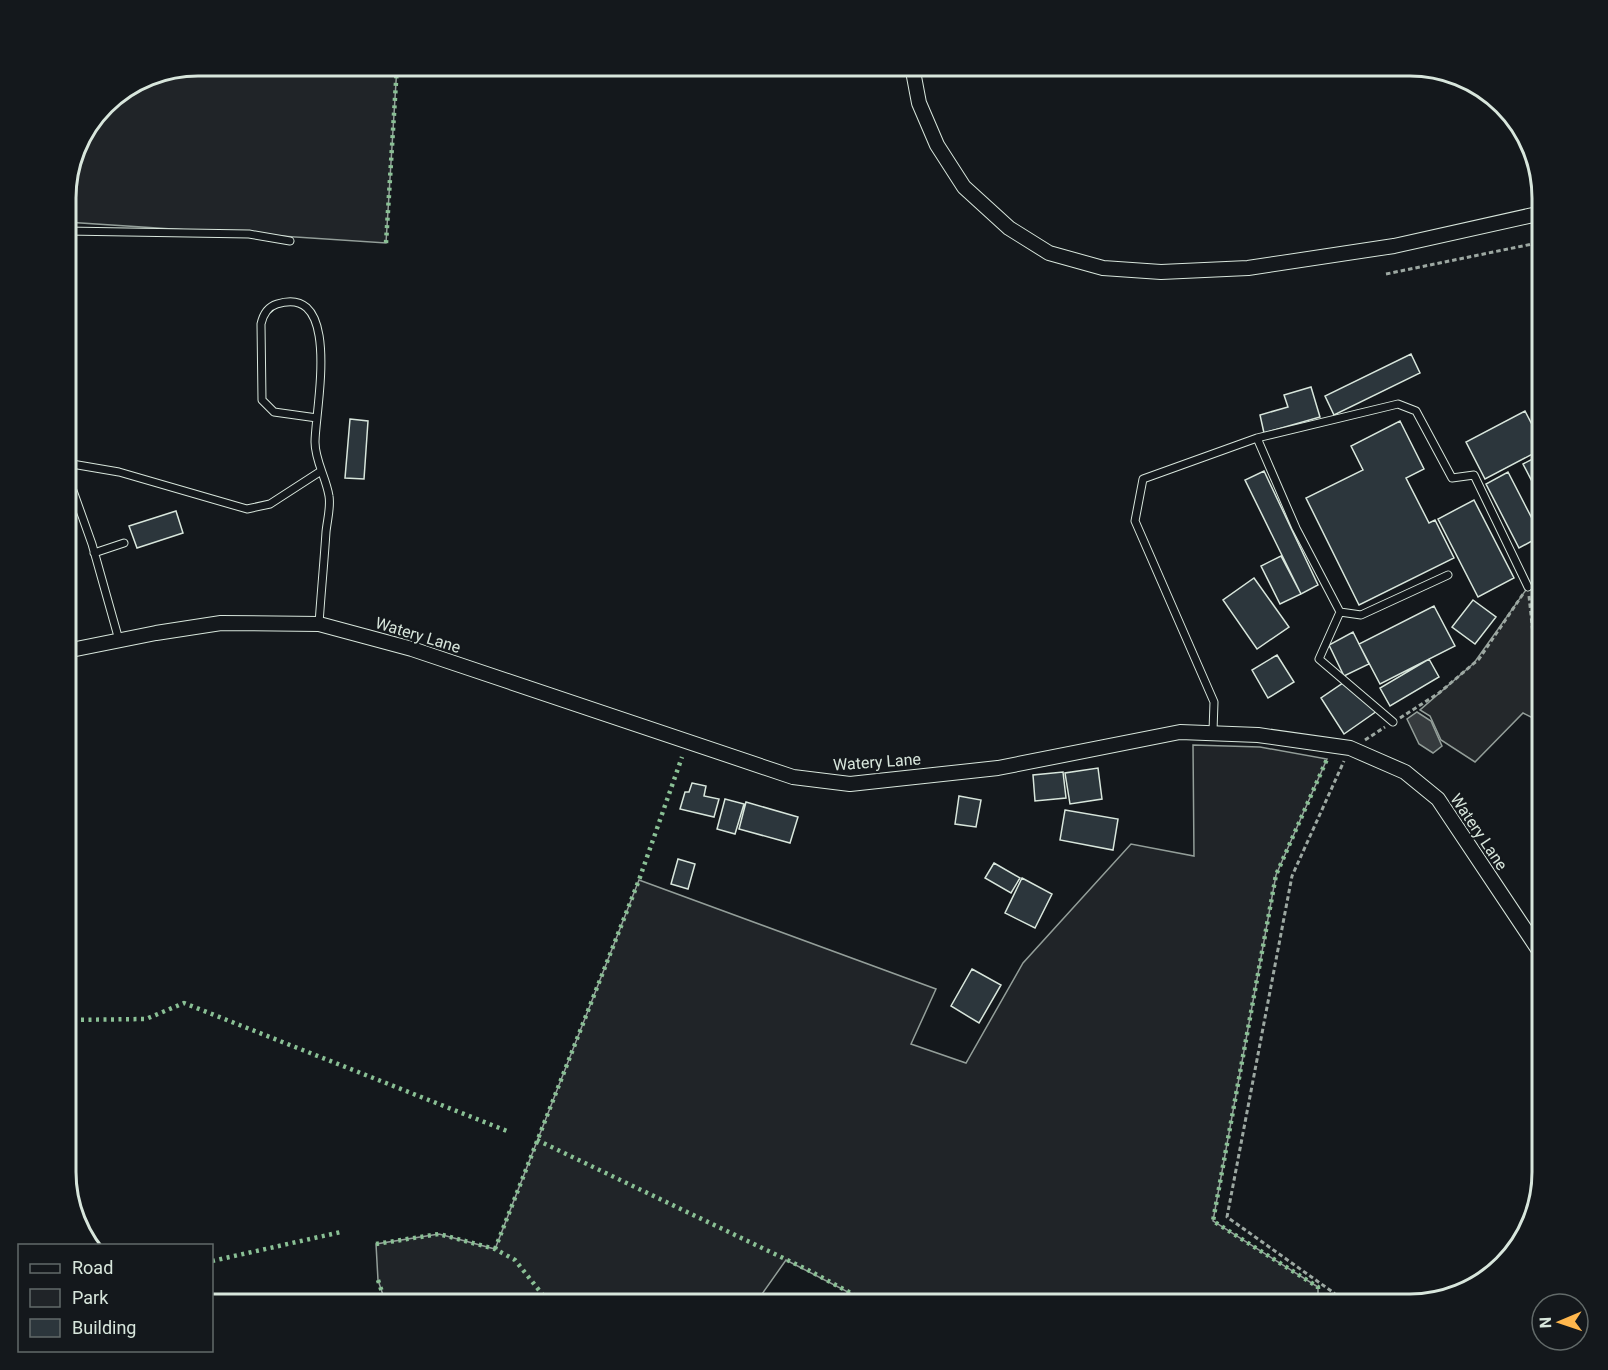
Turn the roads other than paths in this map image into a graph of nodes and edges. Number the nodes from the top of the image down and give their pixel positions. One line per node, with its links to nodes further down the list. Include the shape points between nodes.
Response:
1 (914, 76): 2 (street, via 919,103 937,145 964,187 1009,228 1049,252 1103,268 1161,272 1248,268 1394,246)
2 (1532, 215)
3 (77, 231): 4 (lane, via 249,234)
4 (290, 241)
5 (317, 418): 5 (lane, via 321,370 318,325 306,307 295,302 273,304 264,313 261,324 262,400 274,411); 8 (lane, via 316,449)
6 (1257, 438): 13 (lane, via 1398,404 1416,411 1452,478 1474,475); 14 (lane, via 1296,528); 19 (lane, via 1143,479 1135,521 1214,702)
7 (77, 465): 8 (lane, via 119,472 247,509 270,504)
8 (321, 471): 15 (lane, via 330,497)
9 (77, 503): 11 (lane)
10 (124, 543): 11 (lane)
11 (94, 553): 16 (lane)
12 (1448, 575): 14 (lane, via 1361,615)
13 (1528, 587)
14 (1340, 612): 18 (lane, via 1319,658)
15 (319, 624): 16 (street, Watery Lane, via 221,623); 19 (street, Watery Lane, via 412,649 793,777 824,782 850,784 998,768 1180,732)
16 (119, 640): 17 (street, Watery Lane)
17 (77, 649)
18 (1393, 722)
19 (1213, 732): 20 (street, Watery Lane, via 1350,748 1405,772 1438,800)
20 (1532, 940)

